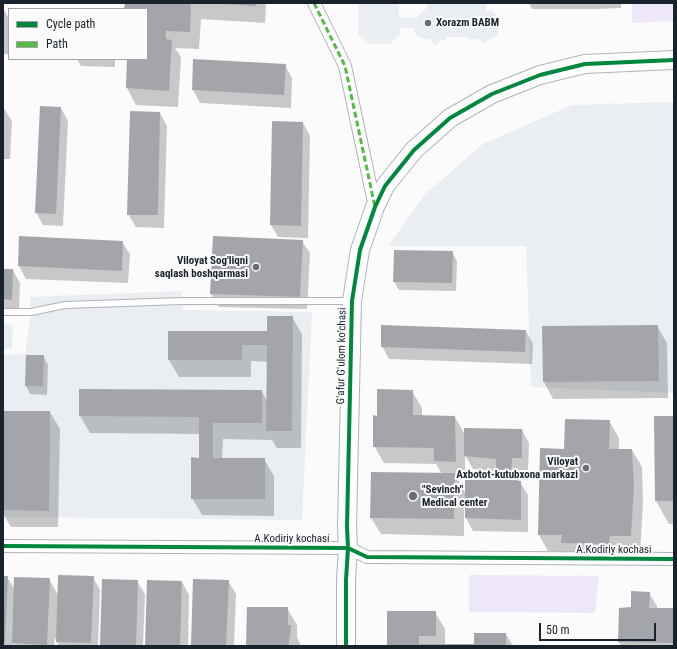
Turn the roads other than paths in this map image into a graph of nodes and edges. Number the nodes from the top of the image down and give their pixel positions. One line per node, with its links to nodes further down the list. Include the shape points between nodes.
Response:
1 (314, 3): 3 (street, via 345,66)
2 (674, 60): 3 (street, Gʻafur Gʻulom ko’chasi, via 585,64 540,76 492,94 450,118 414,150 385,186)
3 (375, 207): 4 (street, Gʻafur Gʻulom ko’chasi, via 360,250)
4 (352, 301): 5 (lane, via 65,304 31,312); 7 (street, Gʻafur Gʻulom ko’chasi)
5 (3, 312)
6 (3, 546): 7 (street, A.Kodiriy kochasi)
7 (348, 548): 8 (street, A.Kodiriy kochasi, via 367,557); 9 (street, Gʻafur Gʻulom ko’chasi)
8 (674, 559)
9 (346, 646)

